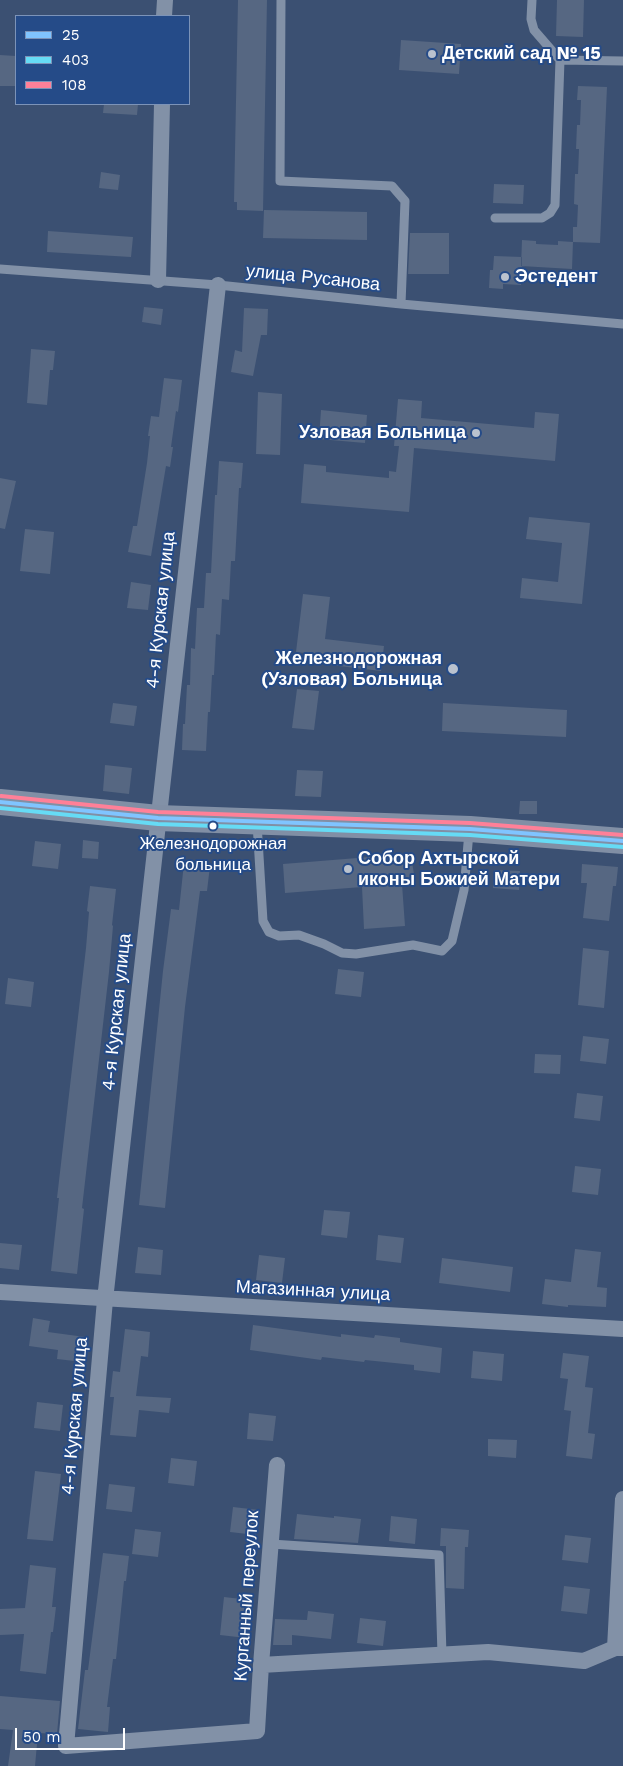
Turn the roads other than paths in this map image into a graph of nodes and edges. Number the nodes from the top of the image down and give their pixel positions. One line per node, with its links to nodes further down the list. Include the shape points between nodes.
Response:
1 (165, 0): 4 (street)
2 (281, 0): 12 (lane, via 280,181 392,186 405,201)
3 (532, 0): 5 (lane, via 534,30)
4 (164, 15)
5 (560, 60): 6 (lane); 8 (lane, via 555,205 542,218)
6 (623, 61)
7 (162, 105): 10 (street)
8 (496, 218)
9 (0, 268): 10 (lane, улица Русанова)
10 (158, 280): 11 (lane, улица Русанова)
11 (218, 285): 12 (lane, улица Русанова); 15 (street, 4-я Курская улица)
12 (402, 304): 13 (lane, улица Русанова)
13 (623, 324)
14 (0, 802): 15 (main road)
15 (158, 818): 16 (main road); 20 (street, 4-я Курская улица)
16 (257, 821): 17 (main road); 17 (lane, via 263,921 269,932 279,936 300,936 342,953 356,954 413,945 442,951 452,941 464,890)
17 (470, 829): 18 (main road)
18 (623, 841)
19 (0, 1292): 20 (street, Магазинная улица)
20 (105, 1300): 21 (street, Магазинная улица); 28 (street, 4-я Курская улица, via 66,1746)
21 (623, 1328)
22 (277, 1465): 24 (street, Курганный переулок)
23 (623, 1499): 25 (street)
24 (271, 1544): 26 (lane, via 438,1555); 27 (street, Курганный переулок)
25 (619, 1648): 26 (street, via 584,1661 488,1652)
26 (442, 1655): 27 (street)
27 (261, 1665): 28 (street, Курганный переулок)
28 (257, 1731)

